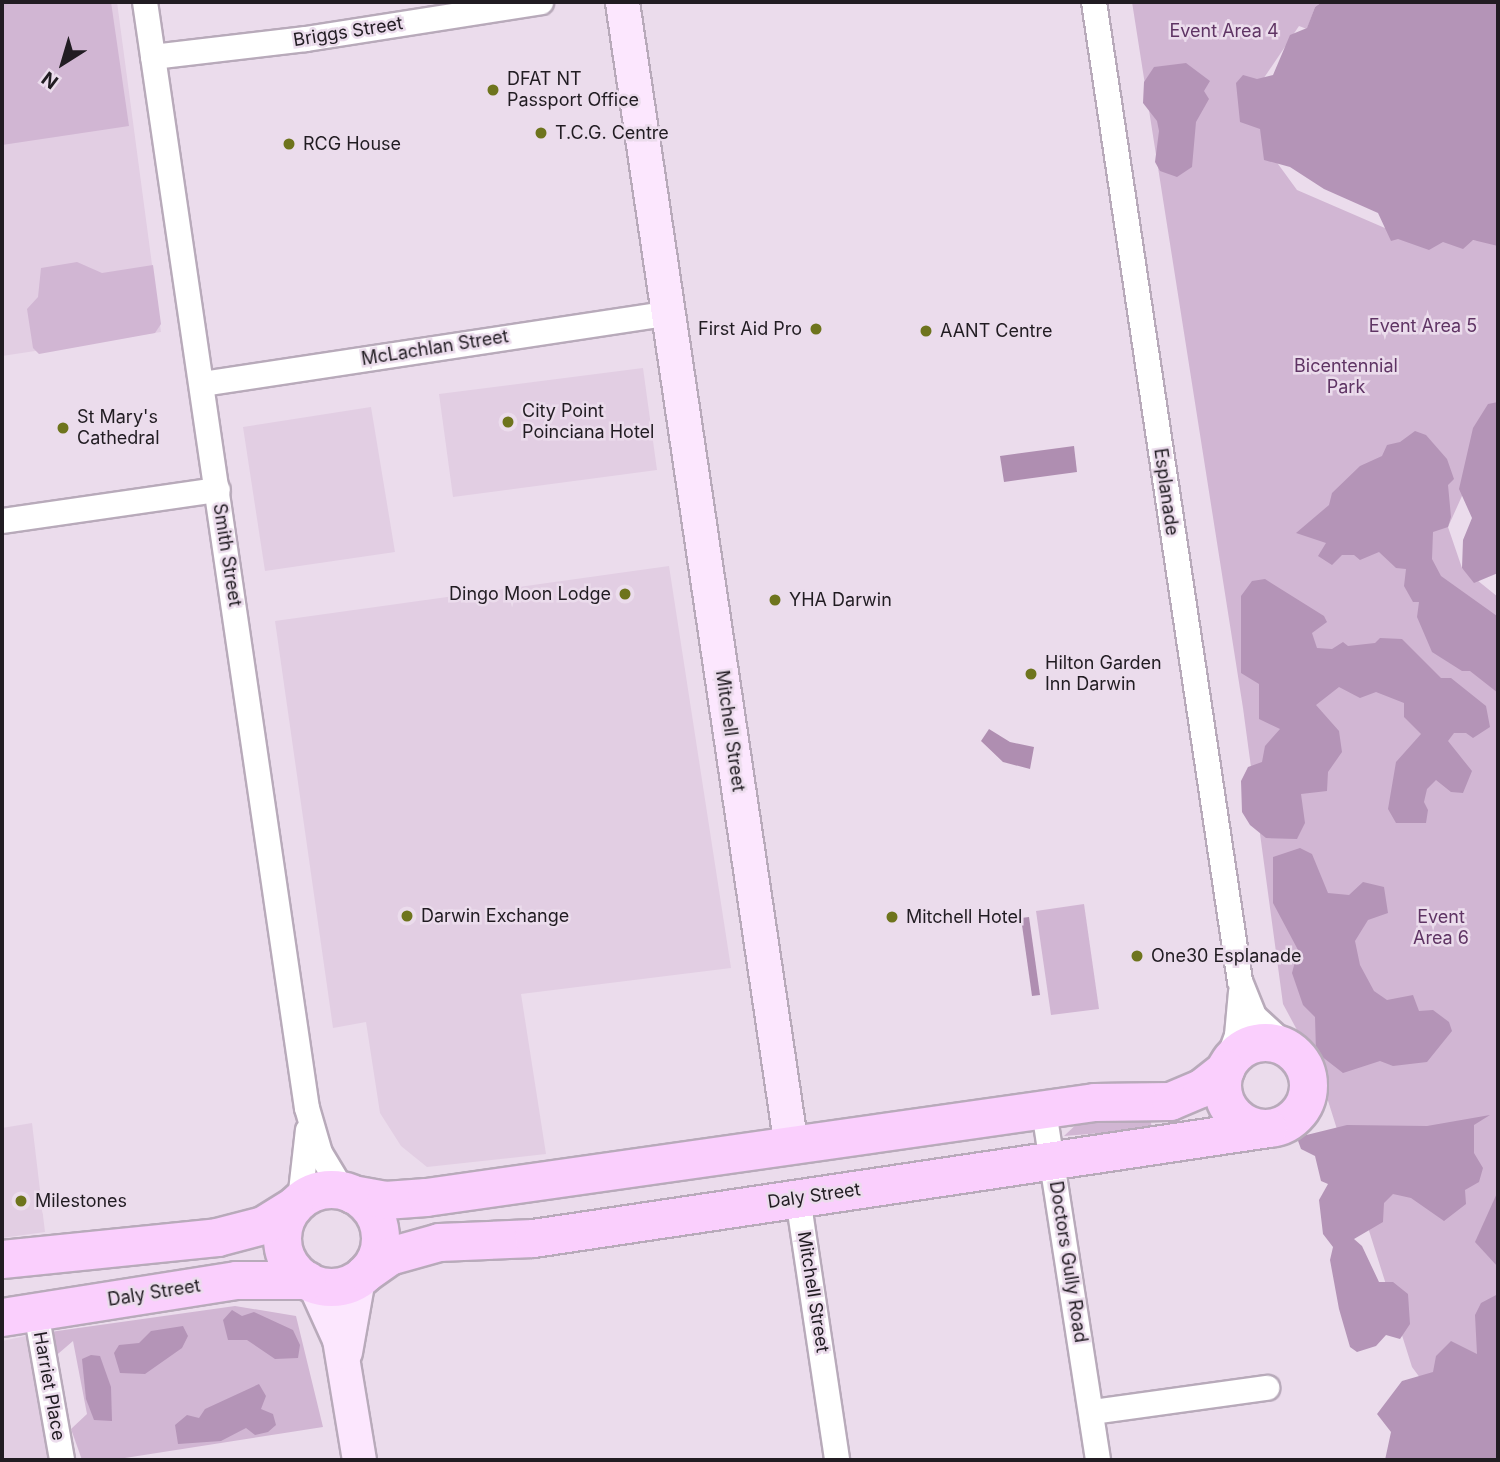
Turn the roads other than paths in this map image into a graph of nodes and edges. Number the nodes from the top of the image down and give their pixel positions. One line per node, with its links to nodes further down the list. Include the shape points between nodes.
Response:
1 (145, 2): 5 (street, Smith Street)
2 (541, 2): 5 (street, Briggs Street, via 306,40)
3 (622, 2): 6 (street, Mitchell Street)
4 (1094, 2): 10 (street, Esplanade)
5 (153, 57): 7 (street, Smith Street)
6 (669, 313): 7 (street, McLachlan Street); 16 (street, Mitchell Street)
7 (202, 384): 8 (street, Smith Street)
8 (218, 490): 9 (street); 13 (street, Smith Street)
9 (2, 522)
10 (1240, 981): 11 (street, Esplanade, via 1254,1016); 12 (street, Esplanade, via 1237,1035)
11 (1292, 1051): 12 (main road, via 1261,1041 1242,1048); 15 (main road, Daly Street, via 1307,1075 1304,1102 1298,1114)
12 (1226, 1066): 14 (main road, via 1201,1088 1170,1101 1094,1102); 15 (main road, via 1222,1090 1226,1104 1244,1122)
13 (307, 1108): 18 (street, Smith Street, via 320,1153); 20 (street, Smith Street, via 308,1150)
14 (1044, 1111): 16 (main road); 17 (street, Doctors Gully Road)
15 (1268, 1128): 17 (main road, Daly Street)
16 (791, 1146): 18 (main road, via 426,1197 385,1200); 19 (main road, Mitchell Street)
17 (1052, 1161): 19 (main road, Daly Street); 27 (street, Doctors Gully Road)
18 (348, 1192): 20 (main road, via 316,1191); 22 (main road, via 369,1207 378,1226 379,1247)
19 (798, 1198): 22 (main road, Daly Street, via 533,1238 439,1242 389,1256); 30 (street, Mitchell Street)
20 (297, 1203): 21 (main road, via 263,1225 217,1237); 23 (main road, via 284,1225 282,1245 291,1266)
21 (2, 1259)
22 (362, 1276): 23 (main road, via 332,1286); 25 (street, via 347,1329)
23 (311, 1282): 24 (main road, Daly Street, via 236,1280); 25 (street, via 333,1322)
24 (19, 1315): 28 (street, Harriet Place)
25 (345, 1369): 29 (street)
26 (1266, 1388): 27 (street)
27 (1093, 1412): 31 (street, Doctors Gully Road)
28 (62, 1460)
29 (359, 1460)
30 (837, 1460)
31 (1098, 1460)

